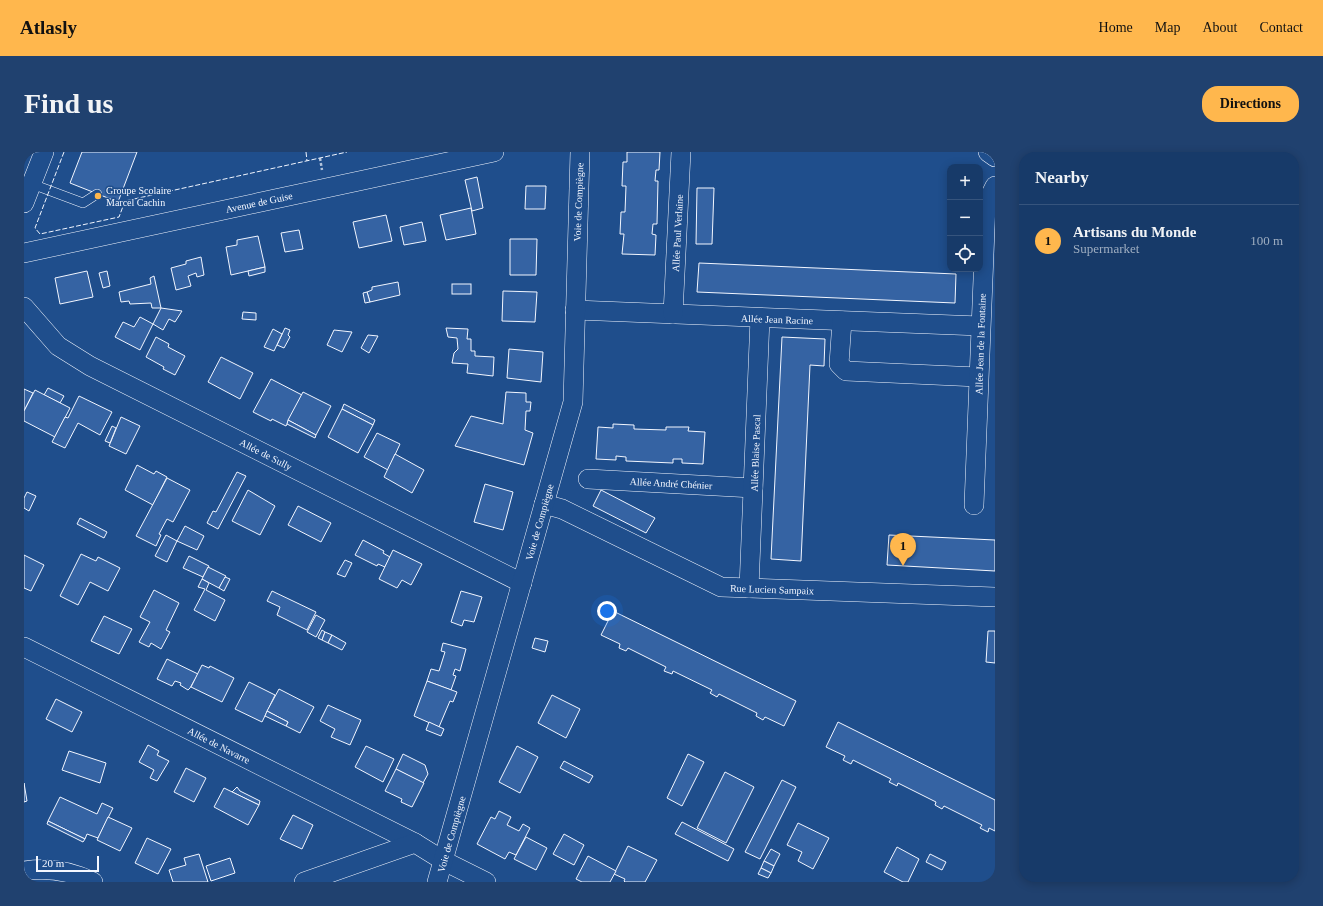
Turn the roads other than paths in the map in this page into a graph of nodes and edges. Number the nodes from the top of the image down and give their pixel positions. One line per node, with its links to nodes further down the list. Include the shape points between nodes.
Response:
1 (44, 152): 7 (street)
2 (494, 152): 11 (street, Avenue de Guise)
3 (580, 152): 13 (street, Voie de Compiègne)
4 (681, 152): 14 (street, Allée Paul Verlaine)
5 (988, 152): 6 (street)
6 (995, 157)
7 (32, 184): 9 (lane, via 83,202); 10 (street)
8 (995, 186): 17 (street, Allée Jean de la Fontaine, via 986,204)
9 (97, 194)
10 (24, 203)
11 (24, 253)
12 (24, 307): 23 (street, Allée de Sully, via 58,346 90,366)
13 (575, 310): 14 (street, Allée Jean Racine); 21 (street, Voie de Compiègne, via 572,402)
14 (673, 314): 15 (street, Allée Jean Racine)
15 (760, 318): 16 (street, Allée Jean Racine); 20 (street, Allée Blaise Pascal)
16 (842, 321): 17 (street, Allée Jean Racine); 18 (street, via 840,364 846,371)
17 (980, 326): 18 (street, Allée Jean de la Fontaine)
18 (978, 377): 22 (street, Allée Jean de la Fontaine)
19 (588, 479): 20 (street, Allée André Chénier)
20 (753, 488): 24 (street, Allée Blaise Pascal)
21 (544, 504): 23 (street, Voie de Compiègne); 24 (street, Rue Lucien Sampaix, via 562,509 721,587)
22 (974, 505)
23 (522, 583): 28 (street, Voie de Compiègne)
24 (749, 588): 25 (street, Rue Lucien Sampaix)
25 (995, 597)
26 (24, 647): 27 (street, Allée de Navarre)
27 (415, 843): 28 (street, Allée de Navarre); 31 (street)
28 (444, 861): 32 (street, Voie de Compiègne); 33 (street, Allée de Navarre)
29 (24, 871): 30 (street, via 69,872)
30 (93, 882)
31 (304, 882)
32 (437, 882)
33 (486, 882)

